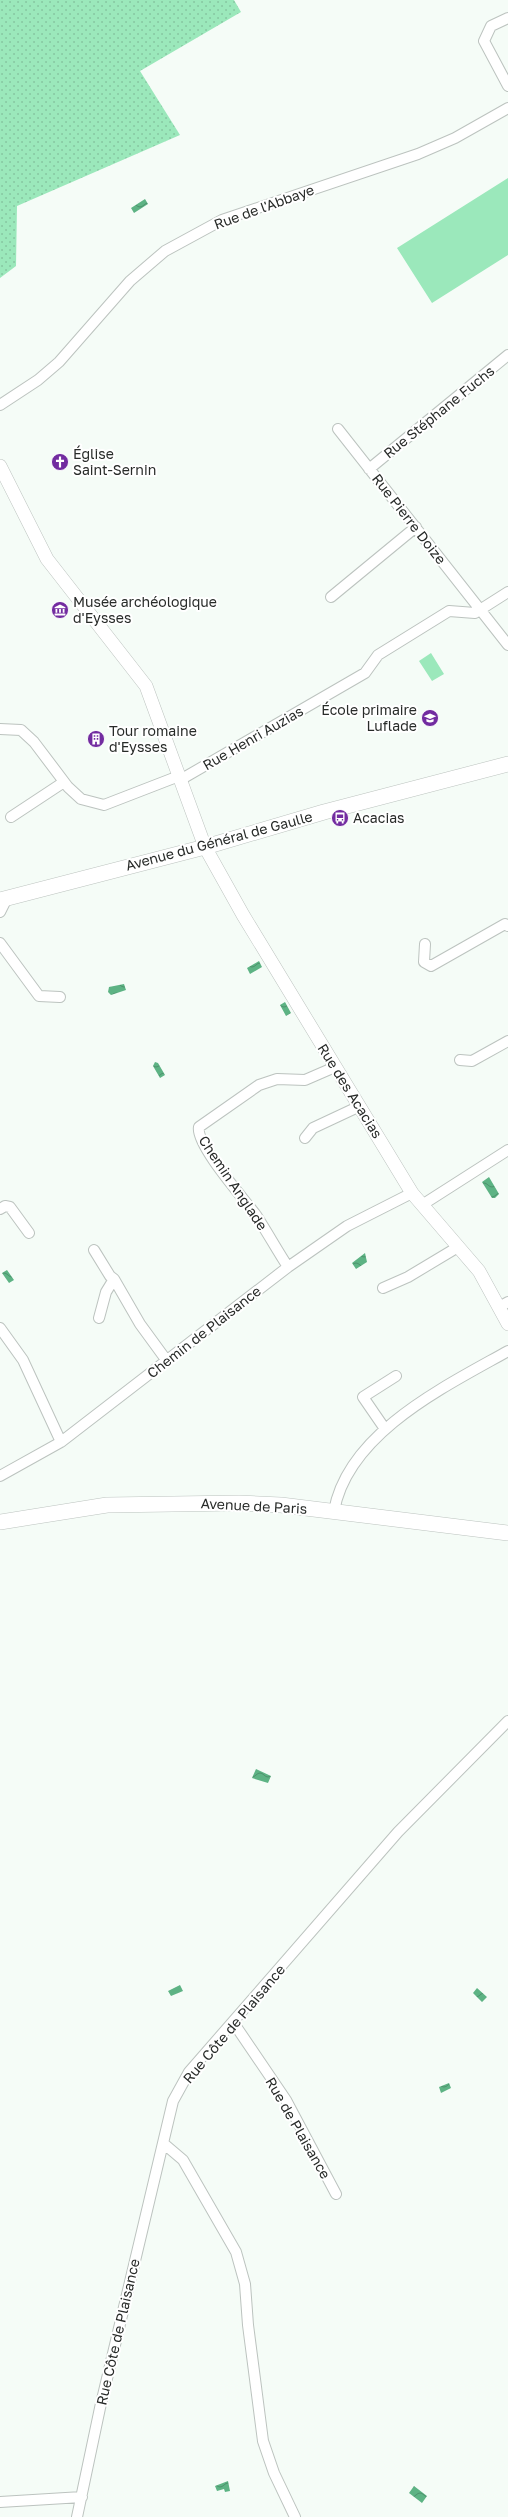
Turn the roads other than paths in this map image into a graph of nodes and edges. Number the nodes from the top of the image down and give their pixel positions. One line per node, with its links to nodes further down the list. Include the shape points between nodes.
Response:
1 (508, 18): 2 (street, via 491,26 484,41)
2 (508, 86)
3 (508, 108): 5 (street, Rue de l'Abbaye, via 455,138 418,154 222,220 165,251 130,281 59,362 38,380)
4 (508, 355): 8 (street, Rue Stéphane Fuchs)
5 (0, 405)
6 (338, 429): 8 (street, Rue Pierre Doize)
7 (0, 466): 16 (street, Rue des Acacias, via 47,559 146,686)
8 (370, 469): 9 (street, Rue Pierre Doize)
9 (416, 527): 11 (street); 12 (street, Rue Pierre Doize)
10 (508, 592): 12 (street, Rue Henri Auzias)
11 (331, 597)
12 (481, 609): 13 (street, Rue Pierre Doize); 16 (street, Rue Henri Auzias, via 476,613 448,611 378,655 365,673)
13 (508, 645)
14 (0, 729): 17 (street, Rue Henri Auzias, via 21,730 34,742)
15 (508, 764): 19 (main road, Avenue du Général de Gaulle, via 324,812)
16 (180, 778): 17 (street, Rue Henri Auzias, via 104,805 81,799); 19 (street, Rue des Acacias)
17 (64, 782): 18 (street)
18 (10, 817)
19 (205, 847): 20 (main road, Avenue du Général de Gaulle); 28 (street, Rue des Acacias)
20 (3, 899): 21 (street)
21 (0, 912)
22 (508, 926): 24 (street, via 505,924 431,966 424,962)
23 (0, 943): 25 (street, via 39,996)
24 (424, 944)
25 (60, 997)
26 (508, 1041): 27 (street, via 472,1062)
27 (460, 1060)
28 (336, 1067): 29 (street, Rue des Acacias); 38 (street, Chemin Anglade, via 305,1080 277,1079 259,1085 199,1127 198,1132 205,1148 255,1214)
29 (360, 1106): 30 (street, via 313,1128); 32 (street, Rue des Acacias)
30 (305, 1138)
31 (508, 1150): 33 (street)
32 (412, 1193): 33 (street, Rue des Acacias); 38 (street, Chemin de Plaisance, via 347,1226)
33 (422, 1205): 36 (street, Rue des Acacias)
34 (0, 1209): 35 (street, via 10,1207)
35 (29, 1233)
36 (458, 1247): 40 (street, via 402,1280); 41 (street, Rue des Acacias)
37 (94, 1250): 39 (street)
38 (288, 1267): 46 (street, Chemin de Plaisance)
39 (114, 1279): 42 (street, via 106,1292); 46 (street, via 140,1324)
40 (383, 1288)
41 (504, 1304): 43 (street, Rue des Acacias)
42 (99, 1318)
43 (508, 1324)
44 (0, 1328): 49 (street, via 23,1360)
45 (508, 1351): 48 (street, via 422,1402)
46 (167, 1361): 49 (street, Chemin de Plaisance)
47 (396, 1376): 48 (street, via 363,1397)
48 (386, 1429): 51 (street, via 346,1474 337,1494)
49 (61, 1442): 50 (street, Chemin de Plaisance)
50 (0, 1476)
51 (334, 1511): 52 (main road, Avenue de Paris, via 239,1503 107,1505); 53 (main road, Avenue de Paris)
52 (0, 1522)
53 (508, 1533)
54 (508, 1722): 55 (street, Rue Côte de Plaisance, via 398,1832)
55 (233, 2022): 56 (street, Rue Côte de Plaisance, via 189,2072 174,2101); 57 (street, Rue de Plaisance, via 286,2100)
56 (163, 2143): 58 (street, Rue Côte de Plaisance); 61 (street, via 183,2160 236,2252 245,2284 248,2333 263,2441 274,2473)
57 (336, 2194)
58 (82, 2497): 59 (street); 60 (street, Rue Côte de Plaisance)
59 (0, 2502)
60 (77, 2517)
61 (296, 2517)

